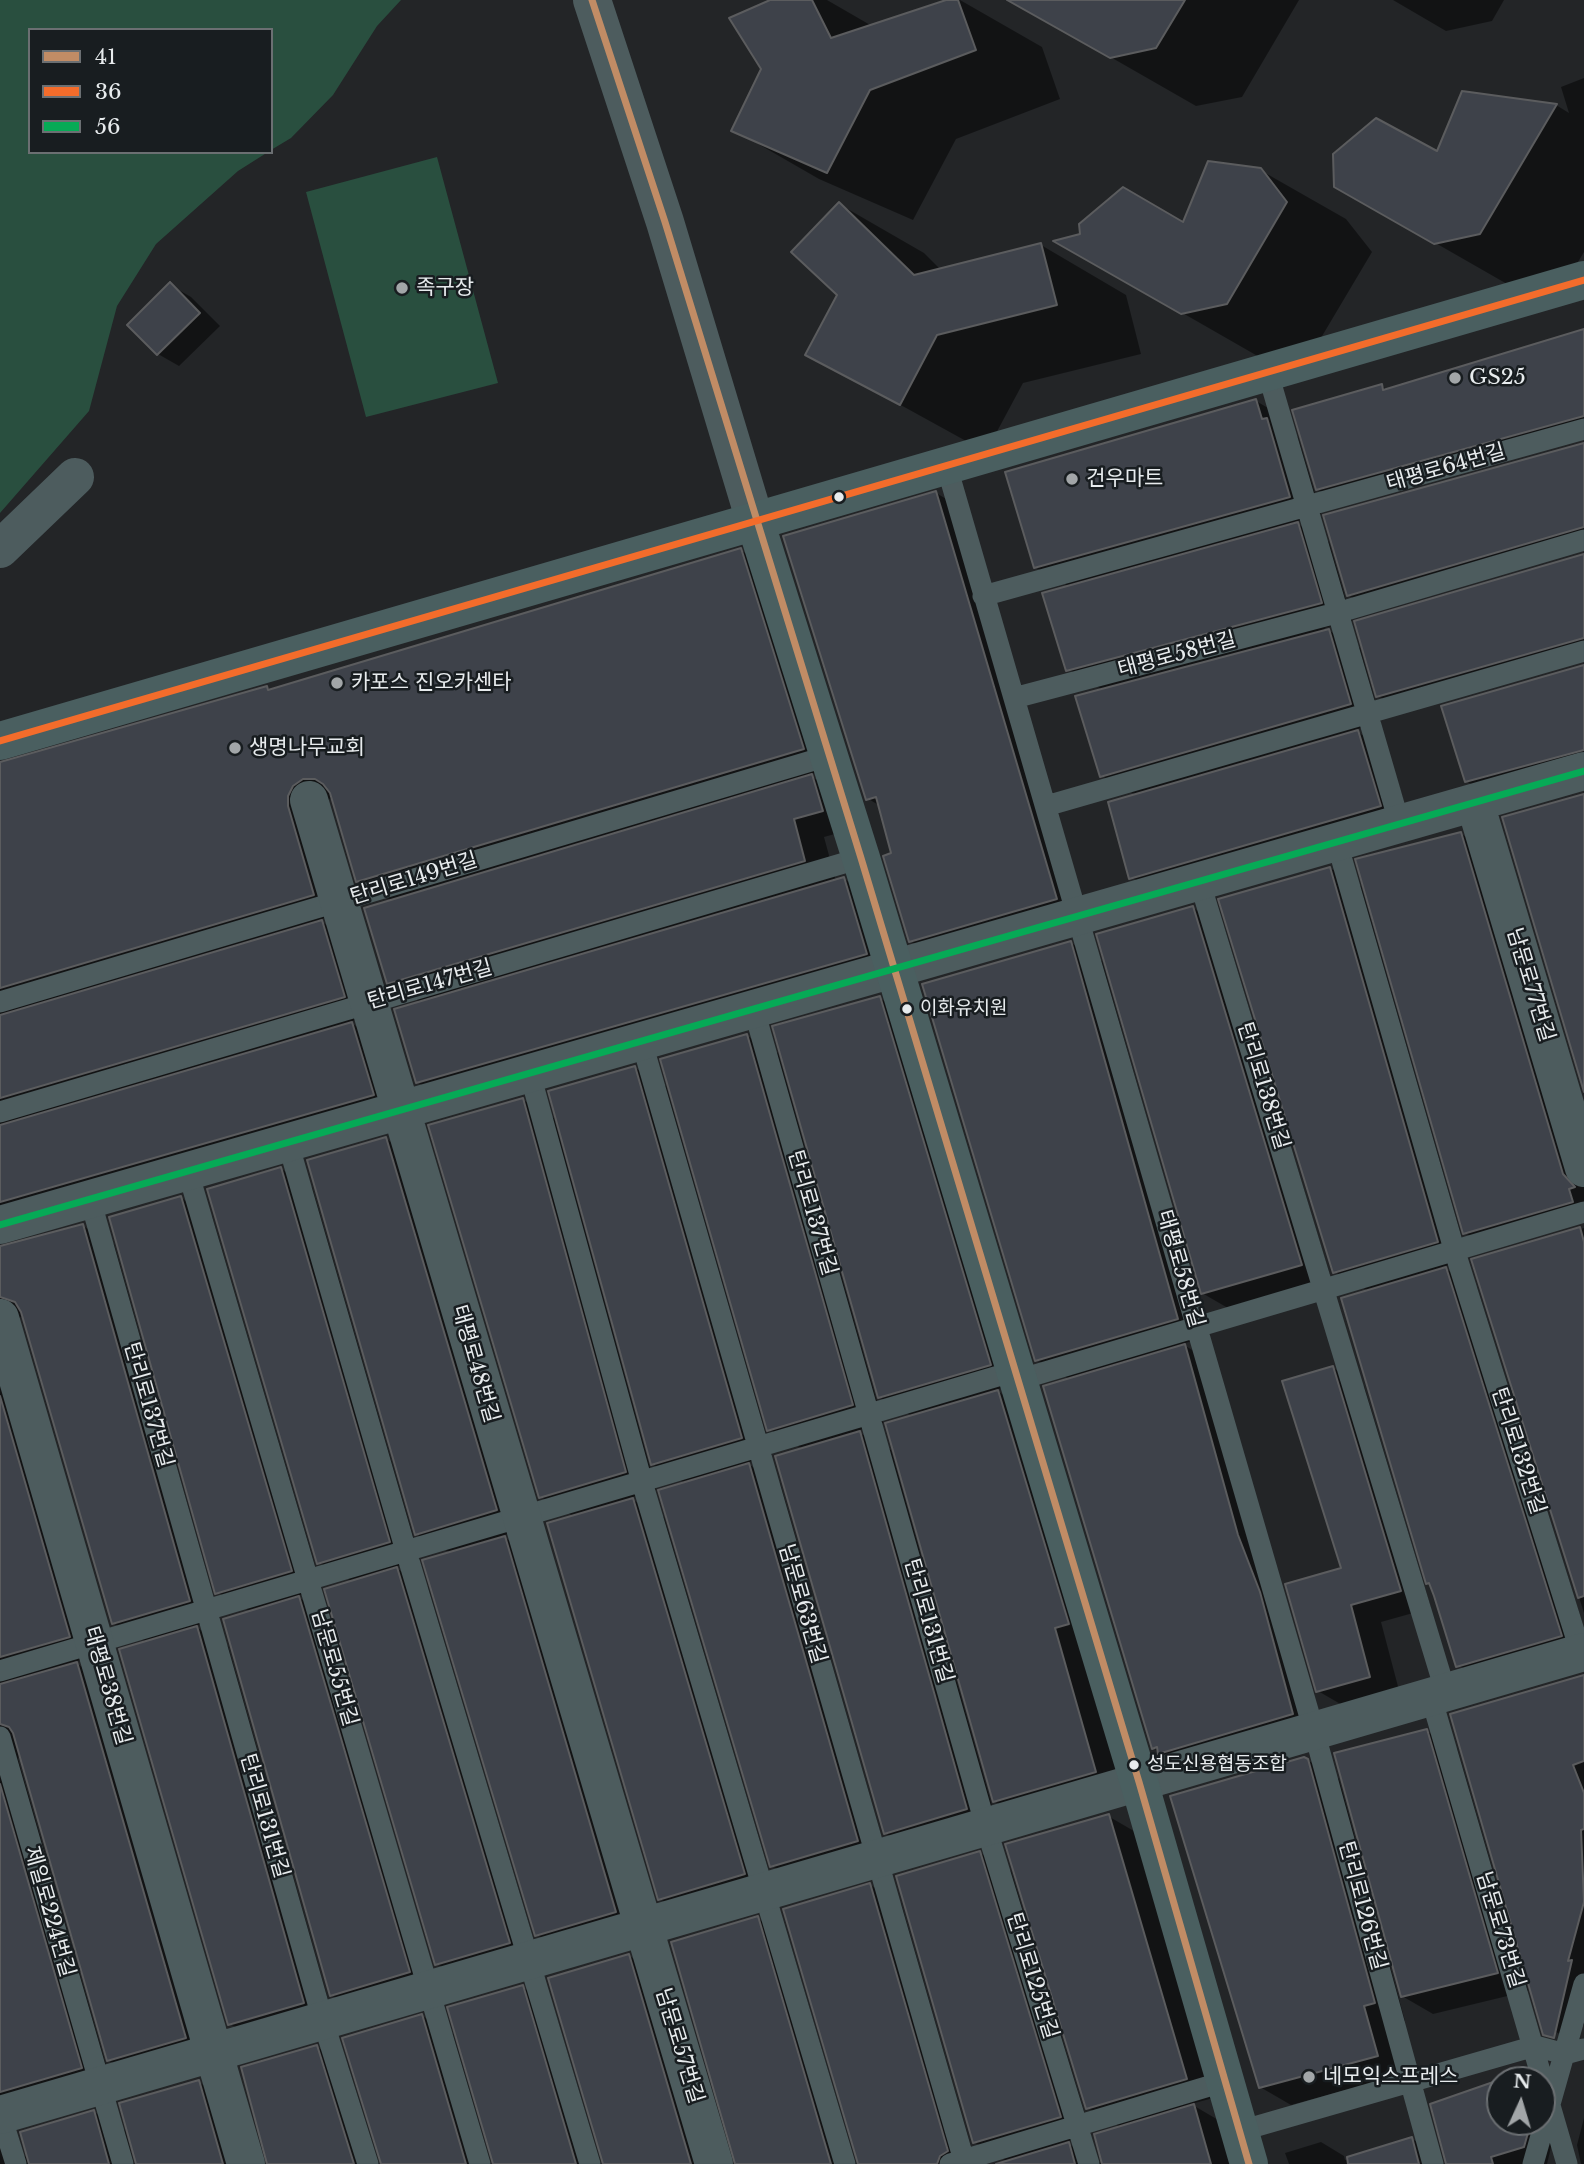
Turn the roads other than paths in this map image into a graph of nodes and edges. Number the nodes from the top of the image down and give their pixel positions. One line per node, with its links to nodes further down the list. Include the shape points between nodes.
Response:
1 (592, 0): 8 (street)
2 (1584, 280): 3 (main road)
3 (1267, 370): 5 (main road); 7 (lane)
4 (1584, 429): 7 (lane, 태평로64번길)
5 (946, 464): 8 (main road); 11 (lane, 태평로58번길)
6 (75, 477): 10 (street)
7 (1308, 508): 11 (lane); 12 (lane)
8 (755, 521): 16 (main road); 17 (main road)
9 (1584, 540): 12 (lane)
10 (0, 549)
11 (984, 596): 14 (lane, 태평로58번길)
12 (1340, 612): 14 (lane, 태평로58번길); 15 (lane)
13 (1584, 652): 15 (lane)
14 (1014, 698): 21 (lane, 태평로58번길)
15 (1367, 715): 21 (lane); 22 (lane)
16 (0, 741)
17 (828, 756): 24 (main road); 26 (lane, 탄리로149번길)
18 (1584, 771): 20 (street)
19 (309, 800): 26 (street, 태평로48번길)
20 (1475, 803): 22 (street); 37 (street, 남문로77번길)
21 (1046, 806): 27 (lane, 태평로58번길)
22 (1400, 824): 23 (street)
23 (1337, 843): 25 (street); 42 (lane)
24 (861, 858): 28 (main road); 30 (lane, 탄리로147번길)
25 (1200, 883): 27 (street); 43 (lane, 탄리로138번길)
26 (339, 901): 29 (lane, 탄리로149번길); 30 (street, 태평로48번길)
27 (1077, 918): 28 (street); 45 (lane, 태평로58번길)
28 (895, 971): 31 (street); 46 (main road)
29 (0, 1002)
30 (369, 1003): 34 (street, 태평로48번길); 35 (lane, 탄리로147번길)
31 (754, 1010): 32 (street); 47 (lane, 탄리로137번길)
32 (642, 1043): 33 (street); 48 (lane, 남문로63번길)
33 (530, 1074): 34 (street); 49 (lane)
34 (401, 1111): 36 (street); 50 (street, 태평로48번길)
35 (0, 1112)
36 (288, 1143): 38 (street); 51 (lane)
37 (1584, 1166)
38 (188, 1172): 39 (street); 52 (lane, 남문로55번길)
39 (90, 1199): 41 (street); 53 (lane, 탄리로137번길)
40 (1584, 1212): 42 (lane)
41 (0, 1225)
42 (1454, 1249): 43 (lane); 55 (lane, 탄리로132번길)
43 (1326, 1290): 45 (lane); 57 (lane)
44 (0, 1318): 54 (street, 태평로38번길)
45 (1197, 1327): 46 (lane); 58 (lane, 태평로58번길)
46 (1017, 1375): 47 (lane); 60 (main road)
47 (869, 1415): 48 (lane); 61 (lane, 탄리로131번길)
48 (757, 1448): 49 (lane); 62 (lane, 남문로63번길)
49 (642, 1482): 50 (lane); 63 (lane)
50 (521, 1518): 51 (lane); 64 (street, 태평로48번길)
51 (406, 1551): 52 (lane); 65 (lane)
52 (309, 1580): 53 (lane); 67 (lane, 남문로55번길)
53 (206, 1610): 54 (lane); 68 (lane, 탄리로131번길)
54 (95, 1643): 56 (lane); 71 (street, 태평로38번길)
55 (1583, 1652): 57 (street, 탄리로132번길)
56 (0, 1671)
57 (1439, 1695): 58 (street, 탄리로132번길); 69 (lane, 남문로73번길)
58 (1314, 1731): 60 (street, 탄리로132번길); 73 (lane, 탄리로126번길)
59 (0, 1737): 75 (lane, 제일로224번길)
60 (1139, 1782): 61 (street); 74 (main road)
61 (986, 1827): 62 (street); 79 (lane, 탄리로125번길)
62 (877, 1859): 63 (street); 82 (lane, 남문로63번길)
63 (763, 1893): 64 (street); 90 (lane)
64 (643, 1927): 65 (street); 89 (street, 남문로57번길)
65 (527, 1961): 67 (street); 88 (lane)
66 (1584, 1984): 70 (lane)
67 (428, 1990): 68 (street); 87 (lane, 남문로55번길)
68 (323, 2021): 71 (street); 86 (lane)
69 (1535, 2046): 70 (lane); 72 (lane, 남문로73번길); 73 (lane)
70 (1574, 2052): 76 (lane)
71 (213, 2053): 75 (street); 85 (street, 태평로38번길)
72 (1540, 2066)
73 (1410, 2080): 81 (lane); 92 (lane, 탄리로126번길)
74 (1226, 2081): 79 (lane); 81 (main road)
75 (99, 2086): 77 (street); 84 (lane, 제일로224번길)
76 (1556, 2087)
77 (0, 2115): 83 (lane)
78 (1556, 2125): 94 (lane, 남문로73번길)
79 (1078, 2126): 82 (lane); 91 (lane, 탄리로125번길)
80 (1540, 2136): 93 (lane)
81 (1244, 2148)
82 (960, 2163)
83 (16, 2164)
84 (123, 2164)
85 (246, 2164)
86 (368, 2164)
87 (480, 2164)
88 (590, 2164)
89 (714, 2164)
90 (845, 2164)
91 (1089, 2164)
92 (1433, 2164)
93 (1533, 2164)
94 (1567, 2164)

